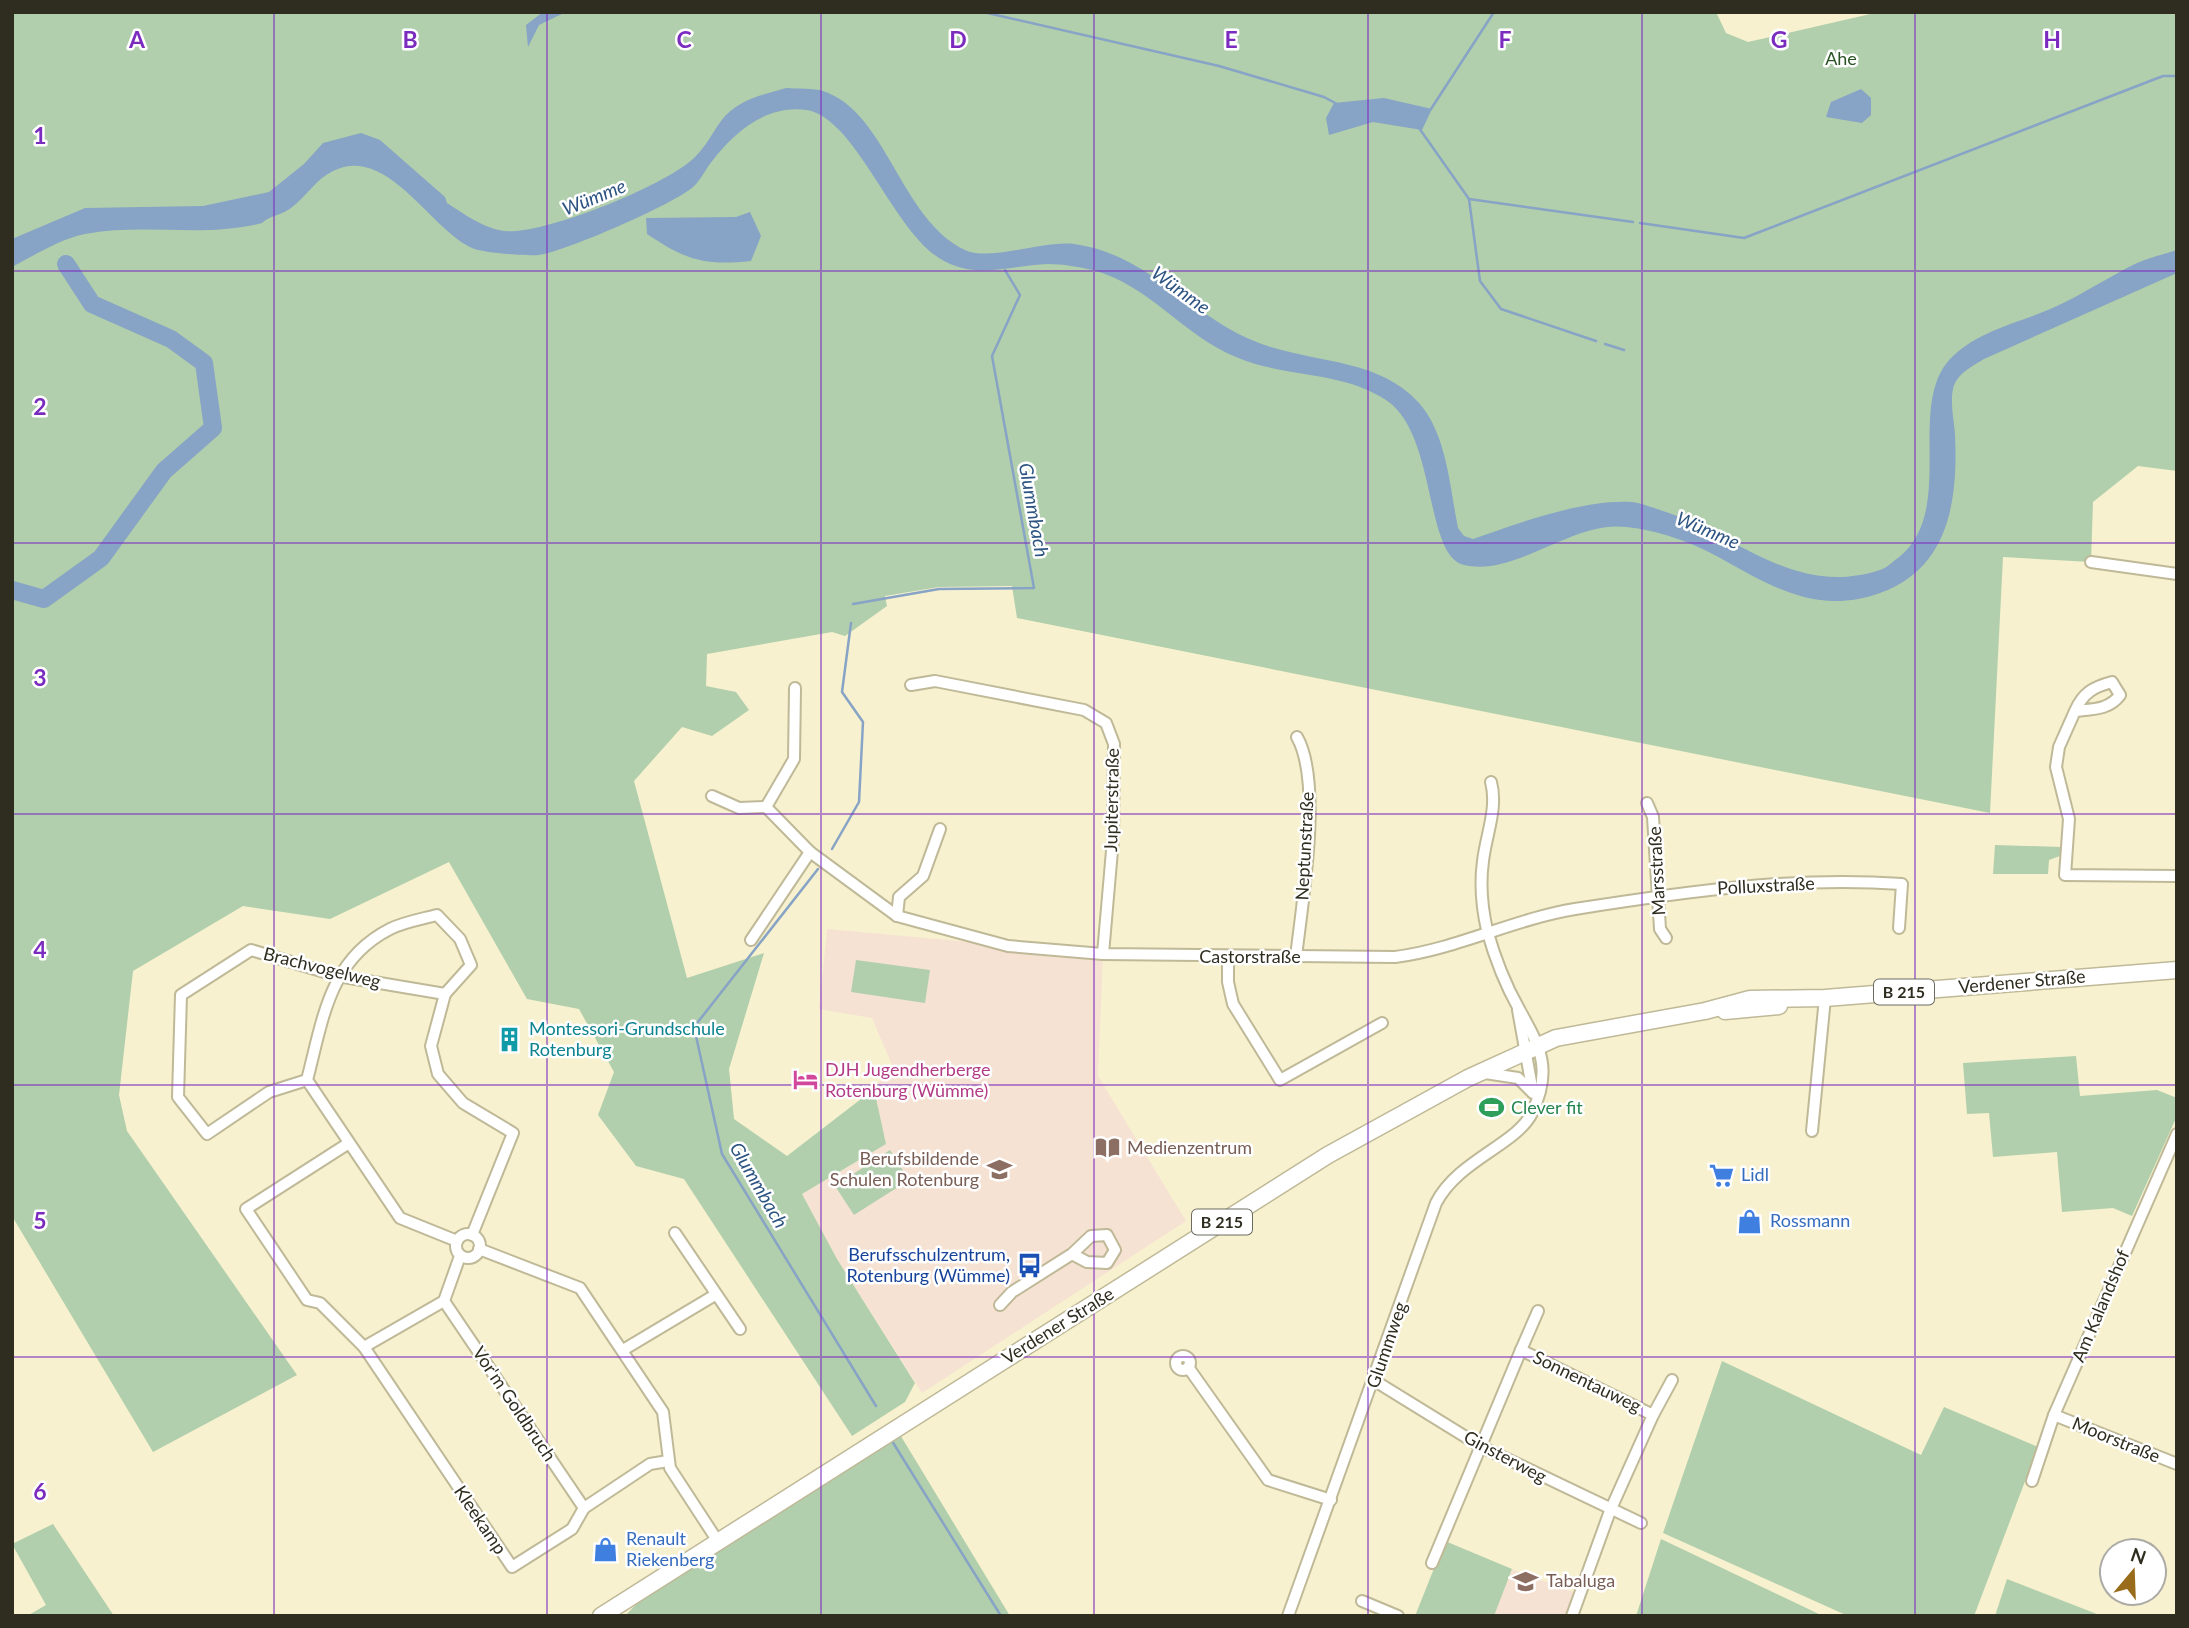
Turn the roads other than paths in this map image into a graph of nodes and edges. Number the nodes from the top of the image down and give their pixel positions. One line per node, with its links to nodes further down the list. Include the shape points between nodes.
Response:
1 (2091, 562): 2 (street)
2 (2177, 574)
3 (911, 685): 20 (street, Jupiterstraße, via 935,681 1084,710 1097,715 1109,728 1116,772)
4 (795, 688): 10 (street, via 794,759)
5 (2076, 711): 13 (street, via 2059,747 2056,767 2069,818 2064,875)
6 (1297, 737): 22 (street, Neptunstraße, via 1307,760 1309,805)
7 (1492, 782): 17 (street, via 1494,797 1482,862)
8 (712, 796): 10 (street, via 739,808)
9 (1647, 803): 14 (street, Marsstraße, via 1653,817)
10 (766, 807): 12 (street)
11 (940, 829): 15 (street, via 923,876 900,897)
12 (810, 852): 15 (street); 19 (street)
13 (2177, 876)
14 (1657, 895): 16 (street, Polluxstraße, via 1754,885 1902,884); 17 (street, Polluxstraße); 18 (street, Marsstraße, via 1660,929)
15 (897, 916): 20 (street, Castorstraße, via 1008,946)
16 (1899, 928)
17 (1488, 931): 22 (street, Castorstraße, via 1405,956); 27 (street)
18 (1666, 939)
19 (751, 940)
20 (1103, 954): 21 (street, Castorstraße)
21 (1228, 957): 22 (street, Castorstraße); 28 (street, via 1233,1004 1280,1080)
22 (1296, 957)
23 (2177, 970): 26 (main road, Verdener Straße / B 215)
24 (338, 976): 25 (street, Brachvogelweg); 25 (street, via 352,955 391,928 437,915 460,939 471,965); 31 (street); 31 (street, Brachvogelweg, via 251,950 181,995 178,1097 207,1134 269,1092)
25 (445, 994): 38 (street, via 431,1046 438,1074 463,1103 513,1133)
26 (1825, 998): 29 (main road, Verdener Straße / B 215, via 1750,999 1556,1038); 34 (street)
27 (1518, 1007): 29 (street); 29 (street)
28 (1382, 1023)
29 (1536, 1050): 30 (main road, Verdener Straße / B 215); 32 (street); 33 (street, Glummweg, via 1542,1079)
30 (1480, 1073): 32 (street, via 1518,1078); 64 (main road, Verdener Straße / B 215, via 1328,1155)
31 (307, 1080): 36 (street)
32 (1533, 1093): 33 (street)
33 (1533, 1109): 53 (street, Glummweg, via 1518,1129 1443,1189)
34 (1812, 1131)
35 (2177, 1134): 55 (street, Am Kalandshof)
36 (349, 1143): 39 (street, via 400,1218); 48 (street, via 246,1209 307,1300 320,1303)
37 (675, 1233): 43 (street)
38 (472, 1236): 39 (street, via 463,1235); 40 (street)
39 (457, 1241): 42 (street)
40 (479, 1249): 42 (street, via 472,1257); 49 (street, via 580,1288)
41 (1072, 1254): 45 (street)
42 (460, 1256): 44 (street)
43 (715, 1295): 47 (street); 49 (street)
44 (444, 1301): 48 (street); 61 (street, Vor'm Goldbruch)
45 (1000, 1305)
46 (1538, 1311): 50 (street, Sonnentauweg)
47 (740, 1329)
48 (364, 1347): 61 (street, Kleekamp, via 512,1567 572,1529)
49 (623, 1350): 57 (street, via 663,1412)
50 (1521, 1350): 54 (street, Sonnentauweg); 56 (street, Sonnentauweg)
51 (1188, 1367): 60 (street, via 1268,1480)
52 (1672, 1380): 54 (street, Sonnentauweg)
53 (1375, 1381): 56 (street, Ginsterweg); 60 (street, Glummweg)
54 (1653, 1415): 62 (street, Sonnentauweg)
55 (2054, 1415): 58 (street, Moorstraße); 59 (street, Am Kalandshof)
56 (1482, 1447): 62 (street, Ginsterweg); 65 (street, Sonnentauweg)
57 (668, 1461): 61 (street, Kleekamp, via 650,1464); 64 (street)
58 (2177, 1464)
59 (2032, 1481)
60 (1331, 1500): 68 (street, Glummweg)
61 (584, 1508)
62 (1610, 1511): 63 (street, Ginsterweg); 70 (street, Sonnentauweg)
63 (1641, 1523)
64 (717, 1541): 67 (main road, Verdener Straße / B 215)
65 (1432, 1563)
66 (1362, 1601): 69 (street)
67 (601, 1616)
68 (1288, 1616)
69 (1398, 1616)
70 (1572, 1616)

